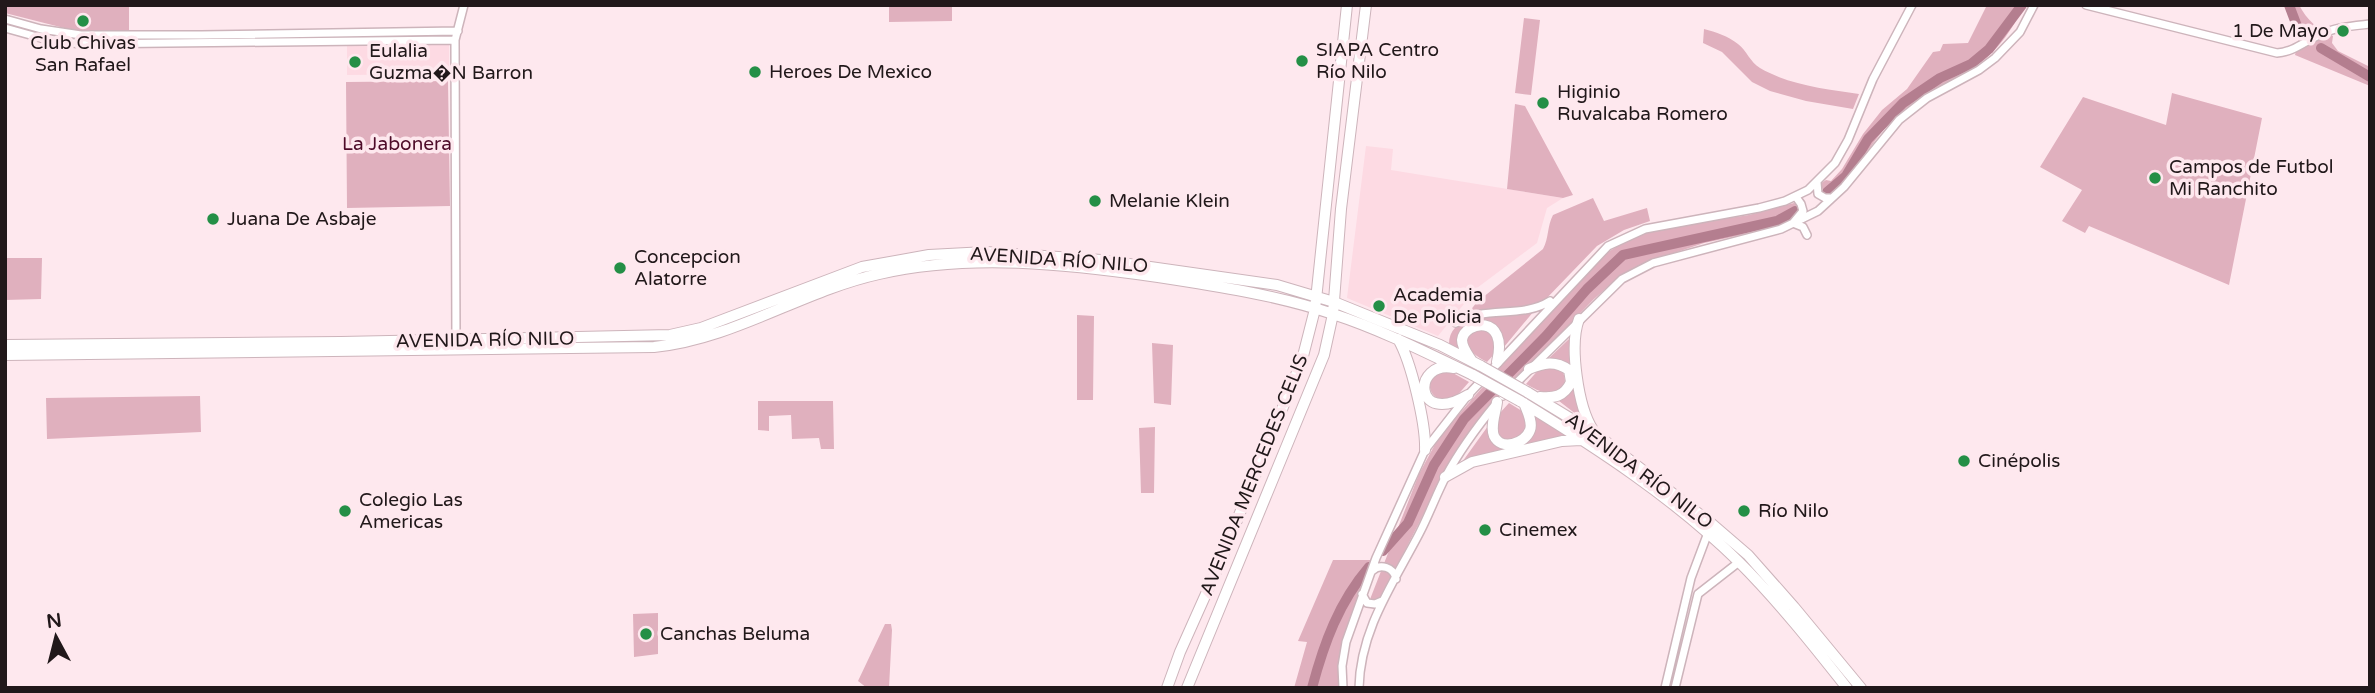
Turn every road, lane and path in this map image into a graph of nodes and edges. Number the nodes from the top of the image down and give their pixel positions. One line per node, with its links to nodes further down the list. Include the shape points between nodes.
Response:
1 (464, 5): 10 (street)
2 (1347, 5): 13 (main road, AVENIDA MERCEDES CELIS)
3 (1366, 5): 17 (main road, AVENIDA MERCEDES CELIS)
4 (1912, 5): 14 (street, via 1873,79 1848,140 1835,163)
5 (2034, 5): 16 (street, via 2020,32 1995,58 1899,120)
6 (2086, 5): 8 (street, via 2264,51 2285,52 2342,27)
7 (5, 19): 11 (street, via 81,35)
8 (2370, 24)
9 (5, 28): 11 (street, via 80,44)
10 (458, 31): 11 (street); 12 (street)
11 (201, 39): 12 (street)
12 (454, 40): 31 (street)
13 (1332, 142): 17 (main road, via 1342,159); 21 (main road, AVENIDA MERCEDES CELIS)
14 (1817, 181): 15 (street); 16 (street, via 1818,194)
15 (1796, 197): 18 (street, via 1803,211); 20 (street, via 1759,208 1666,223 1627,236 1608,246)
16 (1833, 197): 18 (street, via 1818,211)
17 (1341, 209): 22 (main road, AVENIDA MERCEDES CELIS)
18 (1793, 223): 19 (street); 25 (street, via 1653,262 1622,279)
19 (1807, 235)
20 (1560, 295): 27 (street, via 1543,306 1474,315); 33 (street)
21 (1316, 297): 22 (main road, AVENIDA RÍO NILO); 23 (main road, AVENIDA MERCEDES CELIS); 31 (main road, AVENIDA RÍO NILO, via 1277,285 1101,260 946,253 862,267 680,334)
22 (1334, 302): 24 (main road, AVENIDA MERCEDES CELIS); 28 (main road, AVENIDA RÍO NILO)
23 (1315, 309): 24 (main road, AVENIDA RÍO NILO); 31 (main road, AVENIDA RÍO NILO, via 1217,285 1102,269 979,262 866,277 674,345); 53 (main road, AVENIDA MERCEDES CELIS, via 1299,372)
24 (1333, 314): 26 (main road, AVENIDA RÍO NILO); 29 (main road, AVENIDA MERCEDES CELIS)
25 (1579, 320): 35 (street); 40 (main road, via 1574,340 1581,399)
26 (1357, 323): 28 (main road, AVENIDA RÍO NILO); 29 (main road)
27 (1456, 323)
28 (1401, 334): 34 (main road, AVENIDA RÍO NILO, via 1440,345); 36 (main road, AVENIDA RÍO NILO); 42 (main road)
29 (1328, 337): 54 (main road, AVENIDA MERCEDES CELIS, via 1321,365)
30 (5, 345): 31 (main road, AVENIDA RÍO NILO)
31 (455, 345): 32 (main road, AVENIDA RÍO NILO)
32 (5, 355)
33 (1497, 362): 34 (main road, via 1499,336 1482,325 1470,328 1463,338 1463,346); 37 (street)
34 (1476, 364): 38 (main road, AVENIDA RÍO NILO, bridge)
35 (1529, 369): 38 (main road, via 1543,363 1562,365 1569,370 1571,382 1556,397); 39 (street)
36 (1469, 373): 37 (main road, via 1448,367 1431,372 1424,382 1432,402 1440,405); 38 (main road, AVENIDA RÍO NILO, bridge)
37 (1468, 395): 42 (street)
38 (1527, 398): 39 (main road, via 1530,432 1508,445 1494,437); 40 (main road, AVENIDA RÍO NILO); 41 (main road, AVENIDA RÍO NILO)
39 (1497, 402): 43 (street)
40 (1596, 434): 44 (main road, AVENIDA RÍO NILO)
41 (1583, 440): 43 (main road, via 1472,462); 45 (main road, AVENIDA RÍO NILO)
42 (1426, 450): 47 (street)
43 (1445, 477): 48 (street)
44 (1712, 524): 45 (street); 51 (main road, AVENIDA RÍO NILO, via 1754,561)
45 (1708, 535): 46 (main road, AVENIDA RÍO NILO); 57 (street, via 1691,578)
46 (1739, 562): 51 (main road, AVENIDA RÍO NILO); 58 (street, via 1698,594)
47 (1371, 571): 48 (street, via 1383,566); 49 (street)
48 (1395, 579): 50 (street)
49 (1362, 593): 50 (street, via 1367,603); 55 (street, via 1343,654)
50 (1382, 601): 56 (street, via 1365,640)
51 (1799, 621): 52 (main road, AVENIDA RÍO NILO)
52 (1852, 686)
53 (1167, 688)
54 (1187, 688)
55 (1343, 688)
56 (1359, 688)
57 (1665, 688)
58 (1675, 688)

